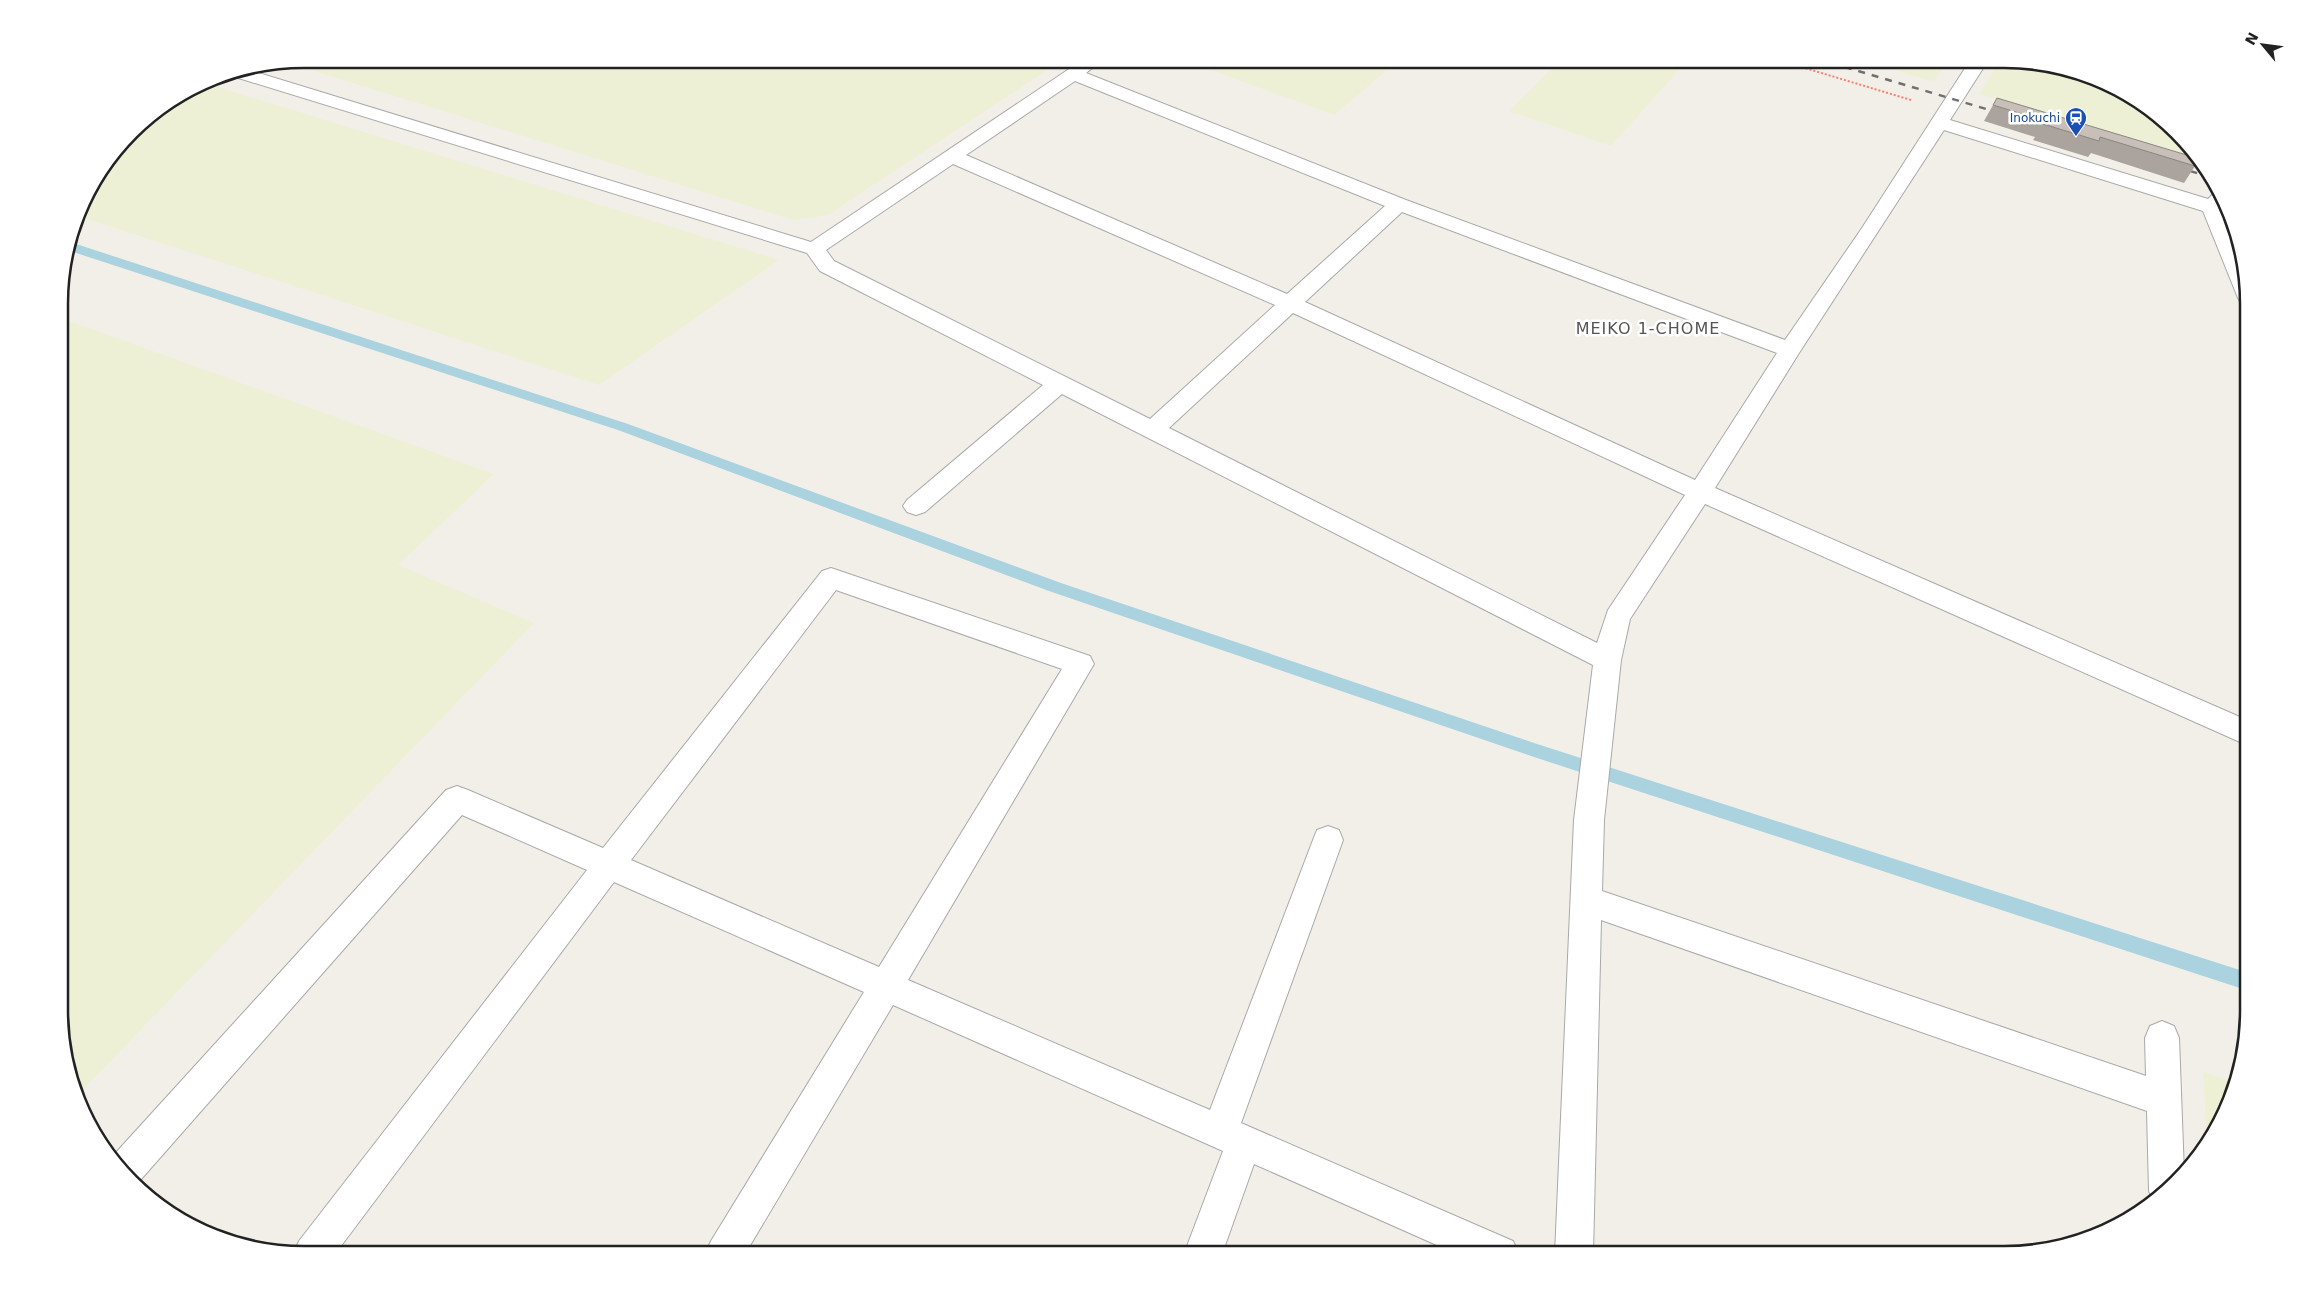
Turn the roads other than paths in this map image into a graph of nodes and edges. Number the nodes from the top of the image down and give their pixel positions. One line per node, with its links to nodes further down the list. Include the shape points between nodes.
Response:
1 (1082, 68): 3 (street)
2 (1974, 68): 5 (street)
3 (1073, 74): 6 (street); 8 (street)
4 (247, 75): 9 (street)
5 (1942, 116): 7 (street); 12 (street)
6 (952, 156): 9 (street); 11 (street)
7 (2217, 202): 10 (street)
8 (1399, 204): 11 (street); 12 (street)
9 (814, 249): 13 (street, via 827,266)
10 (2236, 260)
11 (1290, 304): 14 (street); 15 (street)
12 (1790, 350): 15 (street)
13 (1059, 384): 14 (street); 16 (street)
14 (1152, 430): 17 (street)
15 (1700, 492): 17 (street, via 1617,617); 18 (street)
16 (916, 506)
17 (1607, 660): 21 (street, via 1591,798)
18 (2240, 730)
19 (1328, 840): 25 (street)
20 (609, 864): 22 (street); 22 (street, via 832,578 1080,664); 26 (street, via 457,799); 28 (street)
21 (1587, 900): 24 (street); 32 (street)
22 (886, 986): 25 (street); 29 (street)
23 (2162, 1038): 24 (street)
24 (2164, 1100): 27 (street)
25 (1232, 1136): 30 (street); 31 (street)
26 (128, 1167)
27 (2167, 1180)
28 (318, 1246)
29 (729, 1246)
30 (1205, 1246)
31 (1482, 1246)
32 (1574, 1246)

